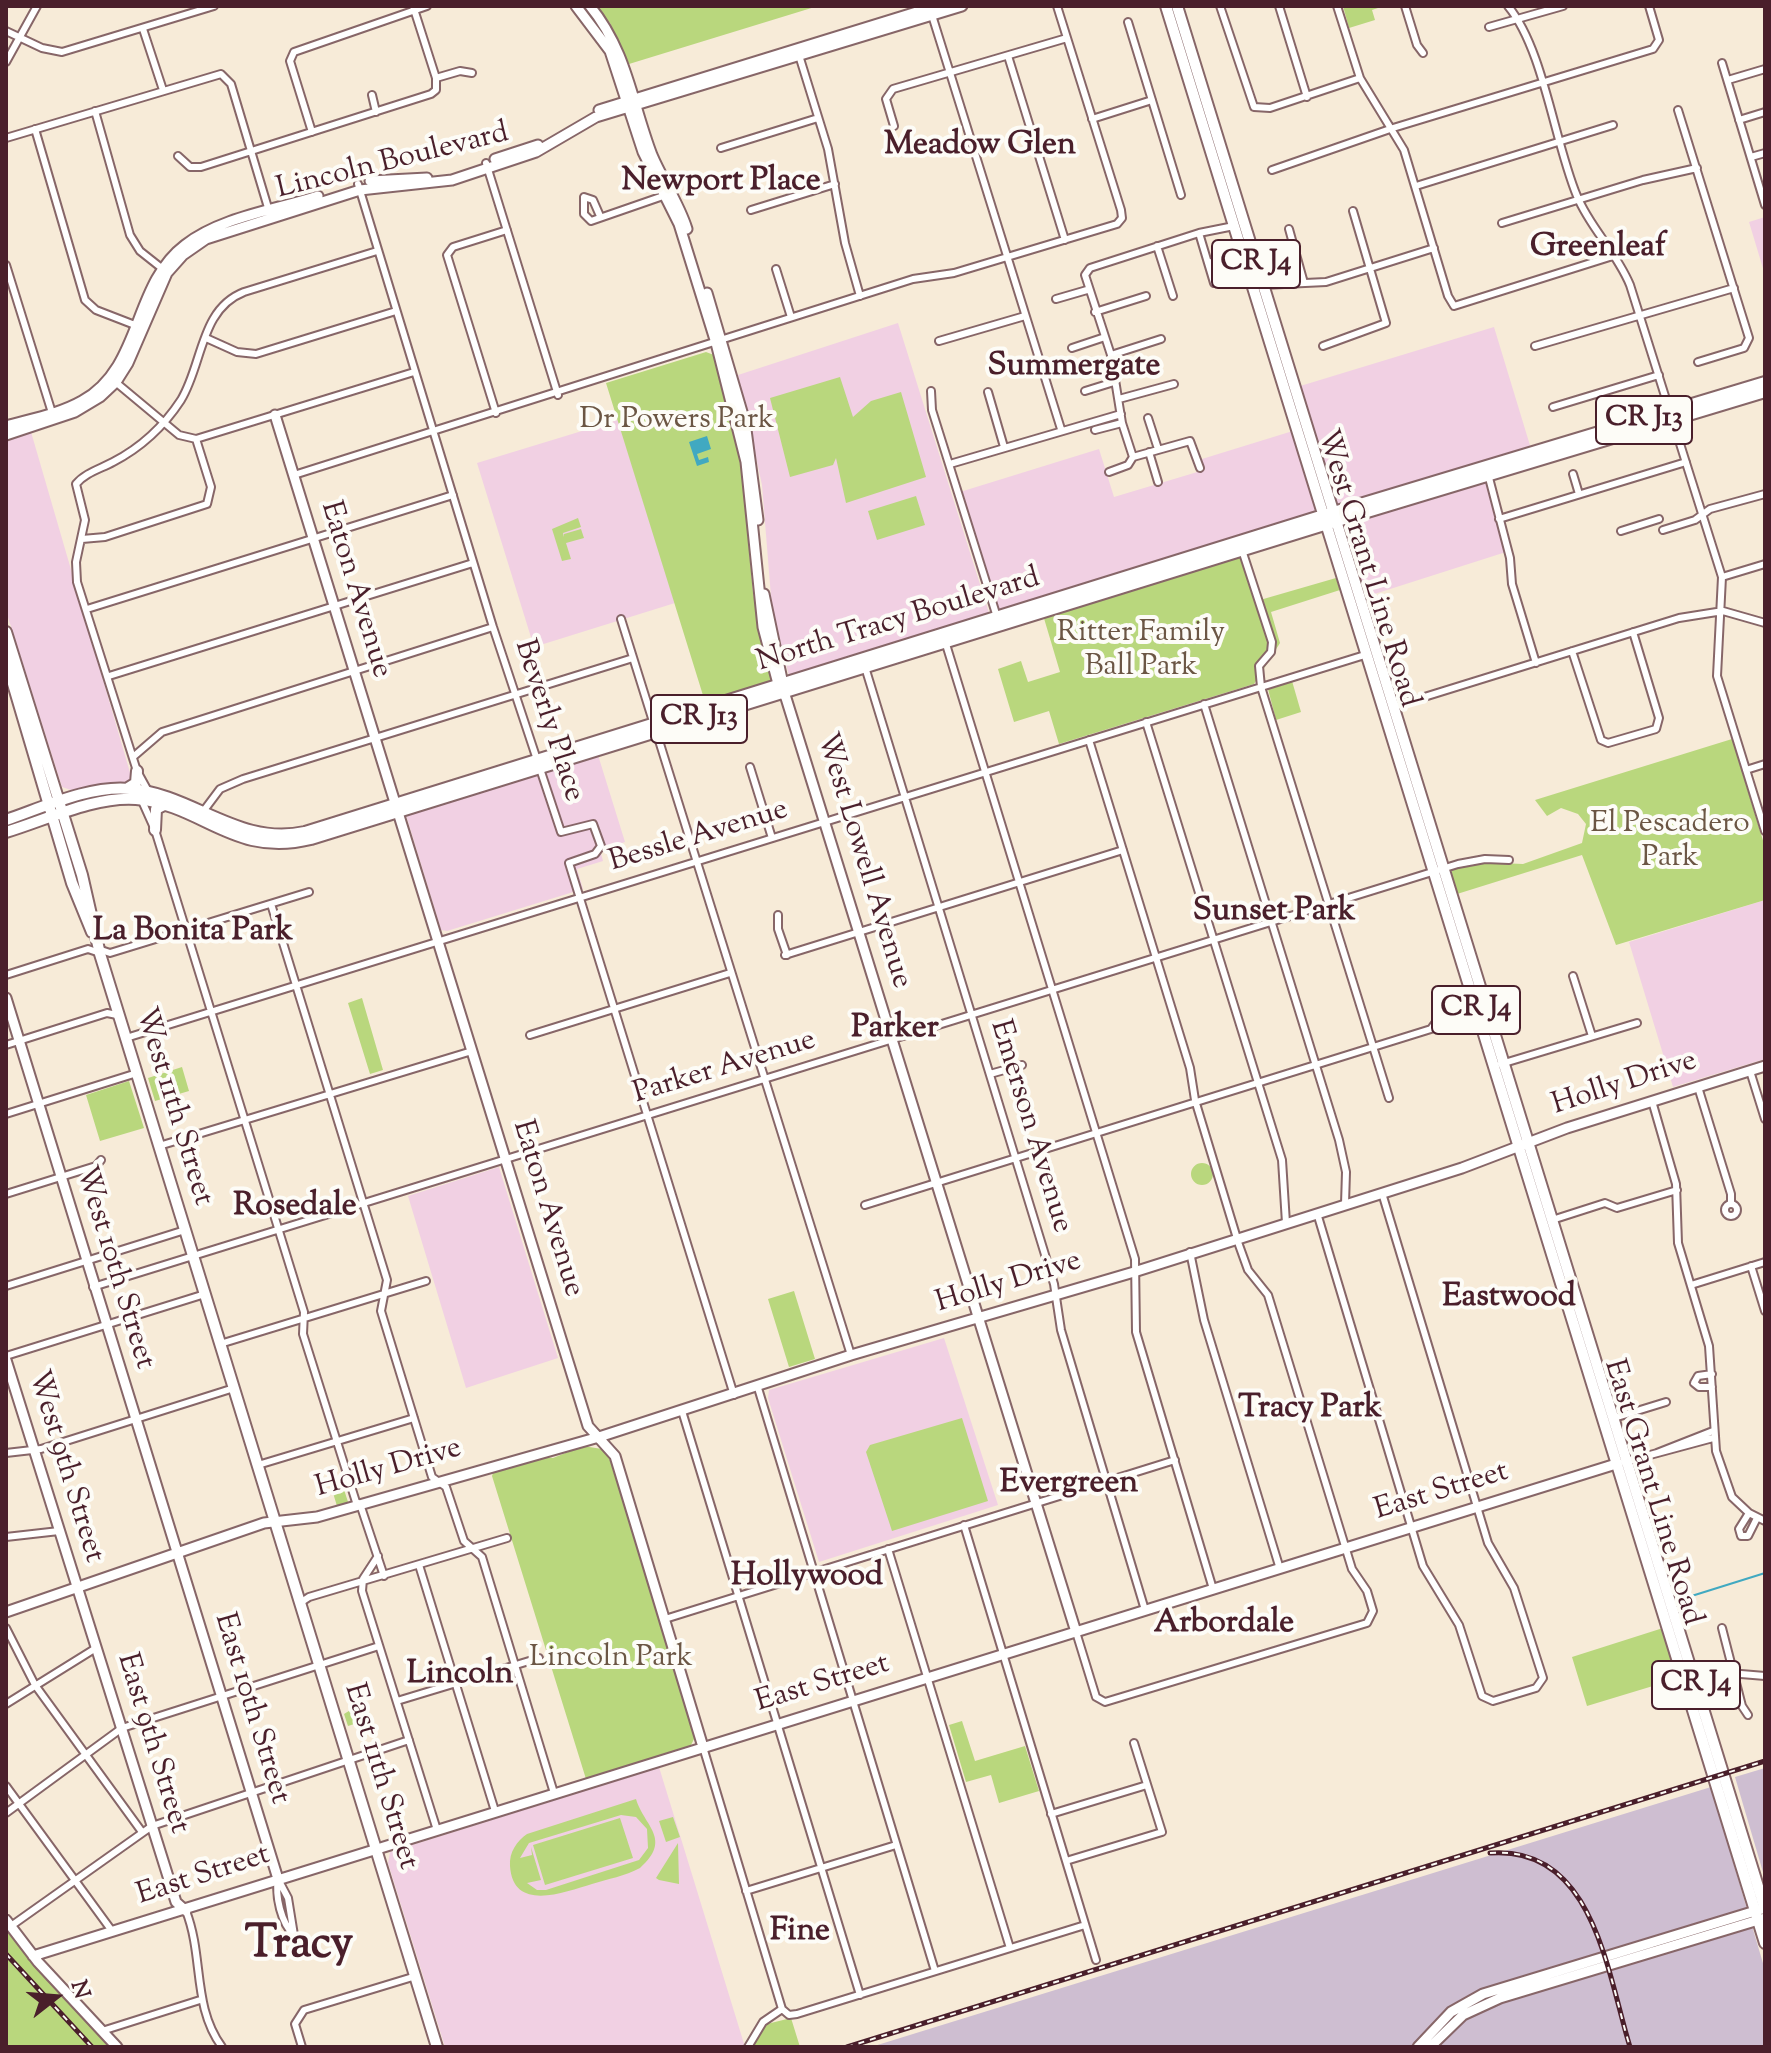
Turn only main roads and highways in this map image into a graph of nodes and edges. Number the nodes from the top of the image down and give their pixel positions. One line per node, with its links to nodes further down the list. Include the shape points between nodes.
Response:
1 (1166, 6): 3 (main road, West Grant Line Road / CR J4)
2 (1177, 6): 3 (main road, West Grant Line Road / CR J4)
3 (1239, 224): 4 (main road, West Grant Line Road / CR J4)
4 (1258, 284): 5 (main road, West Grant Line Road / CR J4); 6 (main road, West Grant Line Road / CR J4)
5 (1273, 352): 6 (main road); 10 (main road, West Grant Line Road / CR J4)
6 (1288, 368): 10 (main road, West Grant Line Road / CR J4)
7 (1765, 382): 9 (main road, North Tracy Boulevard / CR J13)
8 (1765, 392): 9 (main road, North Tracy Boulevard / CR J13)
9 (1672, 416): 10 (main road, North Tracy Boulevard / CR J13); 10 (main road, North Tracy Boulevard / CR J13, via 1570,464 1487,478)
10 (1331, 518): 11 (main road, North Tracy Boulevard / CR J13, via 1242,551); 11 (main road, North Tracy Boulevard / CR J13, via 1267,533); 24 (main road, West Grant Line Road / CR J4)
11 (998, 622): 20 (main road, North Tracy Boulevard / CR J13, via 284,844 244,840)
12 (6, 632): 14 (main road, West 11th Street)
13 (6, 660): 14 (main road, West 11th Street)
14 (15, 691): 19 (main road, West 11th Street)
15 (137, 771): 16 (main road, via 136,783)
16 (127, 789): 17 (main road, North Tracy Boulevard / CR J13); 19 (main road, North Tracy Boulevard / CR J13, via 100,791)
17 (145, 796): 18 (main road, North Tracy Boulevard / CR J13); 19 (main road, North Tracy Boulevard / CR J13); 20 (main road, North Tracy Boulevard / CR J13, via 184,803)
18 (164, 805): 20 (main road, North Tracy Boulevard / CR J13); 22 (main road, via 156,809)
19 (56, 810): 21 (main road); 23 (main road); 28 (main road, West 11th Street, via 84,880 119,1017)
20 (200, 816)
21 (6, 820)
22 (155, 830)
23 (6, 832)
24 (1439, 871): 25 (main road, West Grant Line Road / CR J4); 25 (main road, West Grant Line Road / CR J4, via 1476,1009)
25 (1498, 1064): 26 (main road, West Grant Line Road / CR J4)
26 (1524, 1145): 27 (main road, East Grant Line Road / CR J4); 27 (main road, East Grant Line Road / CR J4, via 1614,1418)
27 (1622, 1462): 29 (main road, East Grant Line Road / CR J4)
28 (275, 1521): 31 (main road, East 11th Street)
29 (1762, 1912): 30 (main road, East Grant Line Road / CR J4)
30 (1765, 1943)
31 (437, 2047)

